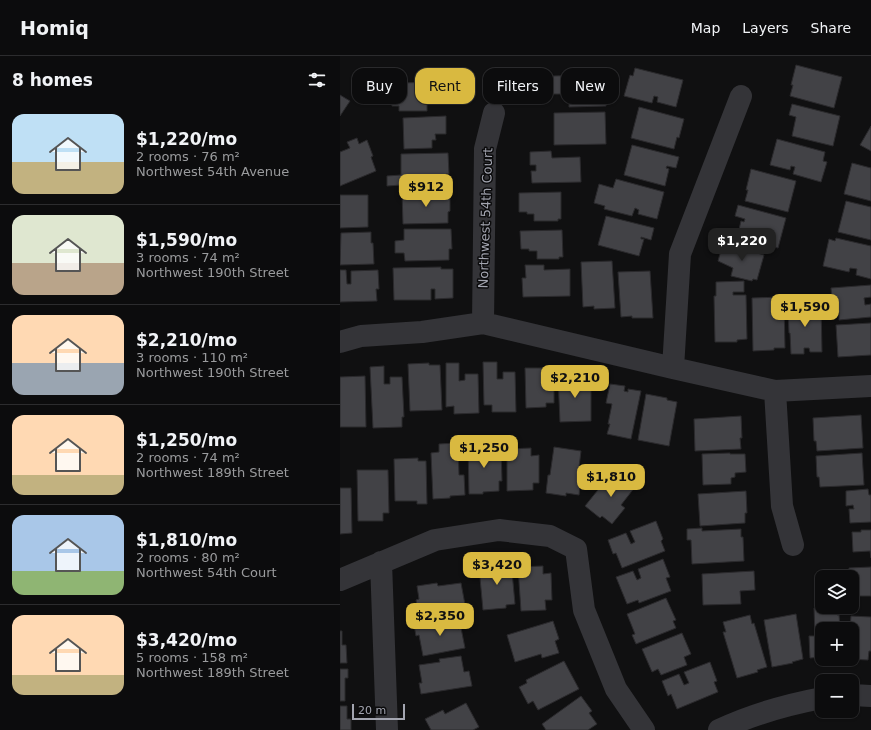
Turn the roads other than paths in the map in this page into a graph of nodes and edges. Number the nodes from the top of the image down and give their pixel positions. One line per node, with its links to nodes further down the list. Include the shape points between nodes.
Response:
1 (741, 96): 5 (street, via 680,254)
2 (494, 113): 3 (street, Northwest 54th Court, via 485,149)
3 (482, 323): 4 (street, via 422,332 361,336); 5 (street)
4 (340, 342)
5 (673, 368): 7 (street)
6 (871, 386): 7 (street)
7 (775, 391): 8 (street, via 782,506)
8 (793, 545)
9 (381, 562): 10 (street); 14 (street); 15 (street, via 436,540 499,530 550,536 576,549 584,610 616,689)
10 (340, 580)
11 (859, 695): 12 (street)
12 (871, 696)
13 (815, 699): 16 (street, via 790,704)
14 (387, 730)
15 (644, 730)
16 (719, 730)

